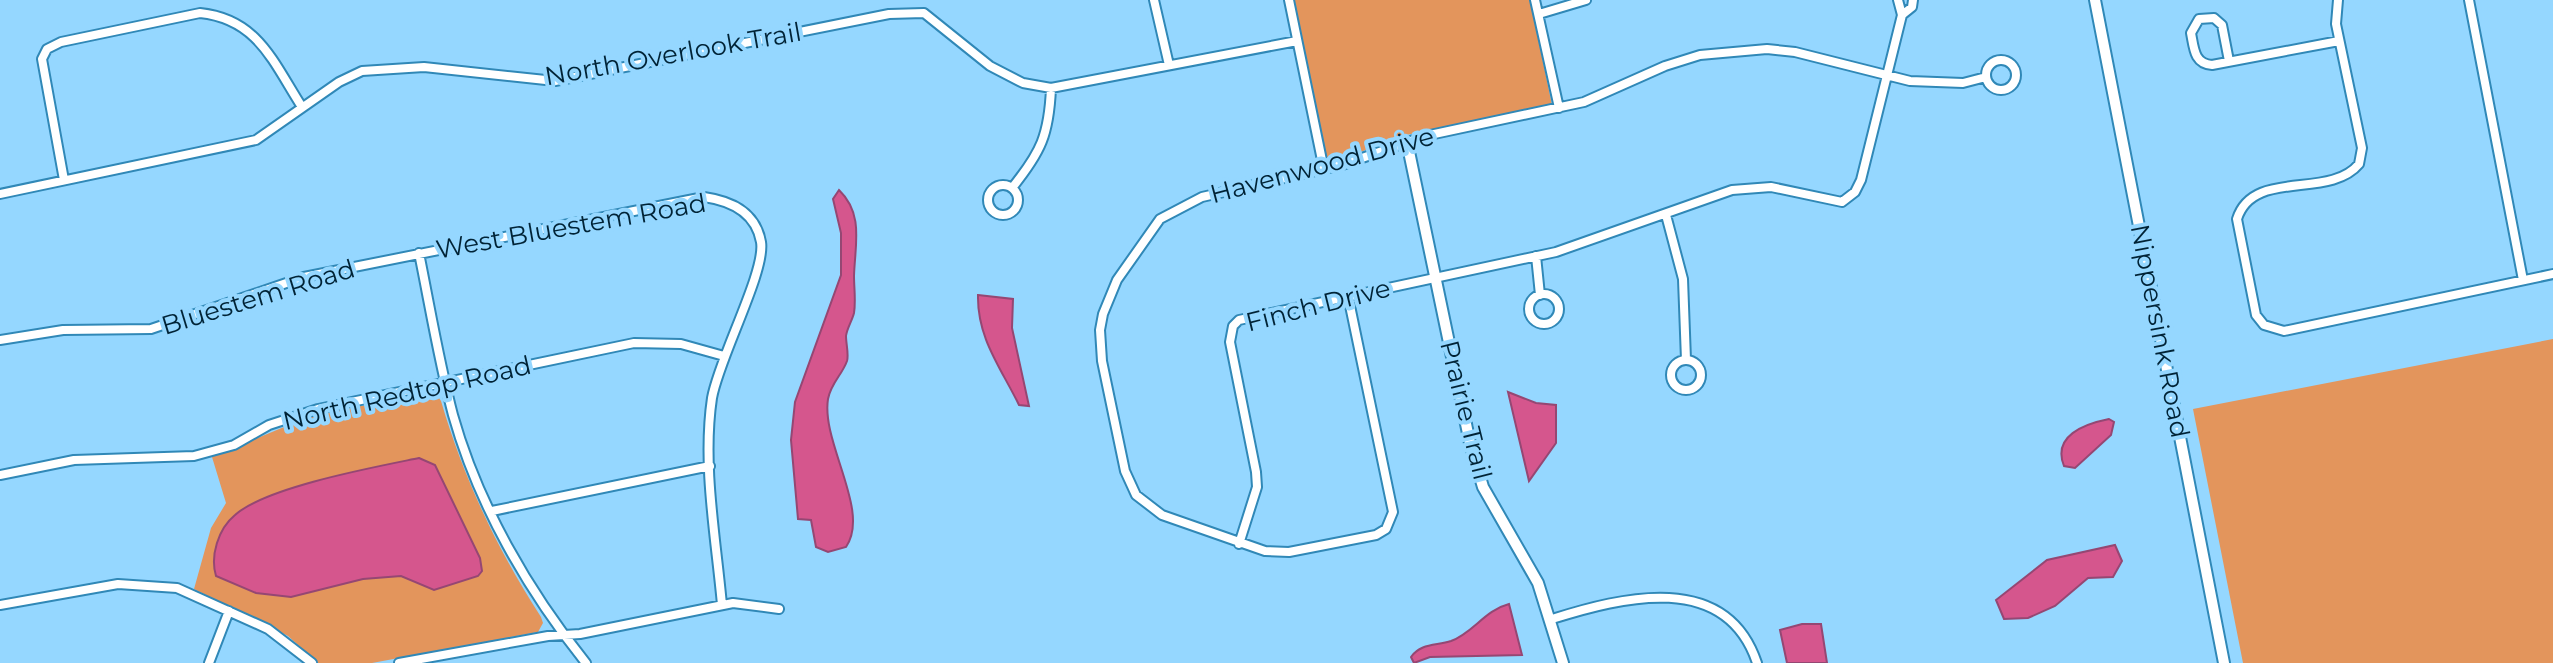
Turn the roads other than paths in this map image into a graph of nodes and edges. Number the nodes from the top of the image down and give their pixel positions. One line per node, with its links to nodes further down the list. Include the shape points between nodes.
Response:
1 (1154, 0): 15 (street)
2 (1289, 0): 12 (street)
3 (1535, 0): 10 (street)
4 (1586, 0): 10 (street)
5 (1898, 0): 11 (street)
6 (1913, 0): 11 (street)
7 (2095, 0): 54 (street, Nippersink Road)
8 (2338, 0): 13 (street)
9 (2469, 0): 31 (street)
10 (1539, 14): 20 (street)
11 (1902, 15): 16 (street)
12 (1297, 41): 15 (street, North Overlook Trail); 22 (street)
13 (2339, 41): 14 (street); 31 (street, via 2362,148 2359,164 2344,177 2246,199 2237,219 2256,315 2275,331)
14 (2229, 61): 14 (street, via 2207,65 2195,54 2192,27 2204,17 2222,25)
15 (1169, 65): 18 (street, North Overlook Trail)
16 (1887, 75): 17 (street, Havenwood Drive, via 1943,84); 20 (street, Havenwood Drive, via 1795,52 1745,49 1688,58); 26 (street, Finch Drive, via 1861,180 1849,198 1834,202 1771,187 1750,188 1714,195)
17 (1986, 77)
18 (1051, 88): 19 (street, North Overlook Trail, via 1023,83 990,66 924,13 889,14 555,81 424,67 362,71); 24 (street, via 1045,140)
19 (302, 107): 23 (street, North Overlook Trail, via 256,140); 23 (street, via 255,35 222,16 200,13 61,42 47,49 42,59)
20 (1559, 108): 21 (street, Havenwood Drive)
21 (1407, 142): 22 (street, Havenwood Drive); 30 (street, Prairie Trail)
22 (1324, 170): 41 (street, Havenwood Drive, via 1186,202 1160,219 1117,280 1103,314 1102,361 1130,485 1162,515)
23 (64, 180): 25 (street, North Overlook Trail)
24 (1012, 188)
25 (0, 194)
26 (1666, 215): 28 (street, Finch Drive); 36 (street, via 1683,279)
27 (419, 253): 34 (street, Bluestem Road, via 304,277 151,329 63,330); 35 (street, West Bluestem Road, via 704,197 724,200 754,223 762,253); 37 (street)
28 (1536, 256): 30 (street, Finch Drive); 32 (street)
29 (2553, 274): 31 (street)
30 (1435, 277): 33 (street, Finch Drive); 46 (street, Prairie Trail, via 1483,487 1538,583)
31 (2523, 280)
32 (1540, 295)
33 (1348, 296): 41 (street, Finch Drive, via 1245,317 1233,326 1230,342 1256,472); 41 (street, Havenwood Drive, via 1392,521 1376,535 1289,552)
34 (0, 340)
35 (724, 356): 37 (street, North Redtop Road, via 681,344 634,343); 38 (street, West Bluestem Road, via 713,398)
36 (1686, 360)
37 (445, 382): 39 (street, North Redtop Road, via 318,409 194,456 74,460); 40 (street, via 460,437)
38 (710, 466): 40 (street); 43 (street, West Bluestem Road)
39 (0, 475)
40 (492, 511): 47 (street)
41 (1239, 544)
42 (0, 605): 45 (street, via 135,583 177,588)
43 (722, 605): 44 (street); 47 (street)
44 (779, 609)
45 (229, 611): 48 (street); 49 (street, via 286,639)
46 (1552, 619): 52 (street, Prairie Trail); 53 (street, via 1613,601 1690,600 1727,617 1751,646)
47 (562, 634): 50 (street); 51 (street)
48 (209, 663)
49 (312, 663)
50 (399, 663)
51 (586, 663)
52 (1563, 663)
53 (1757, 663)
54 (2224, 663)

